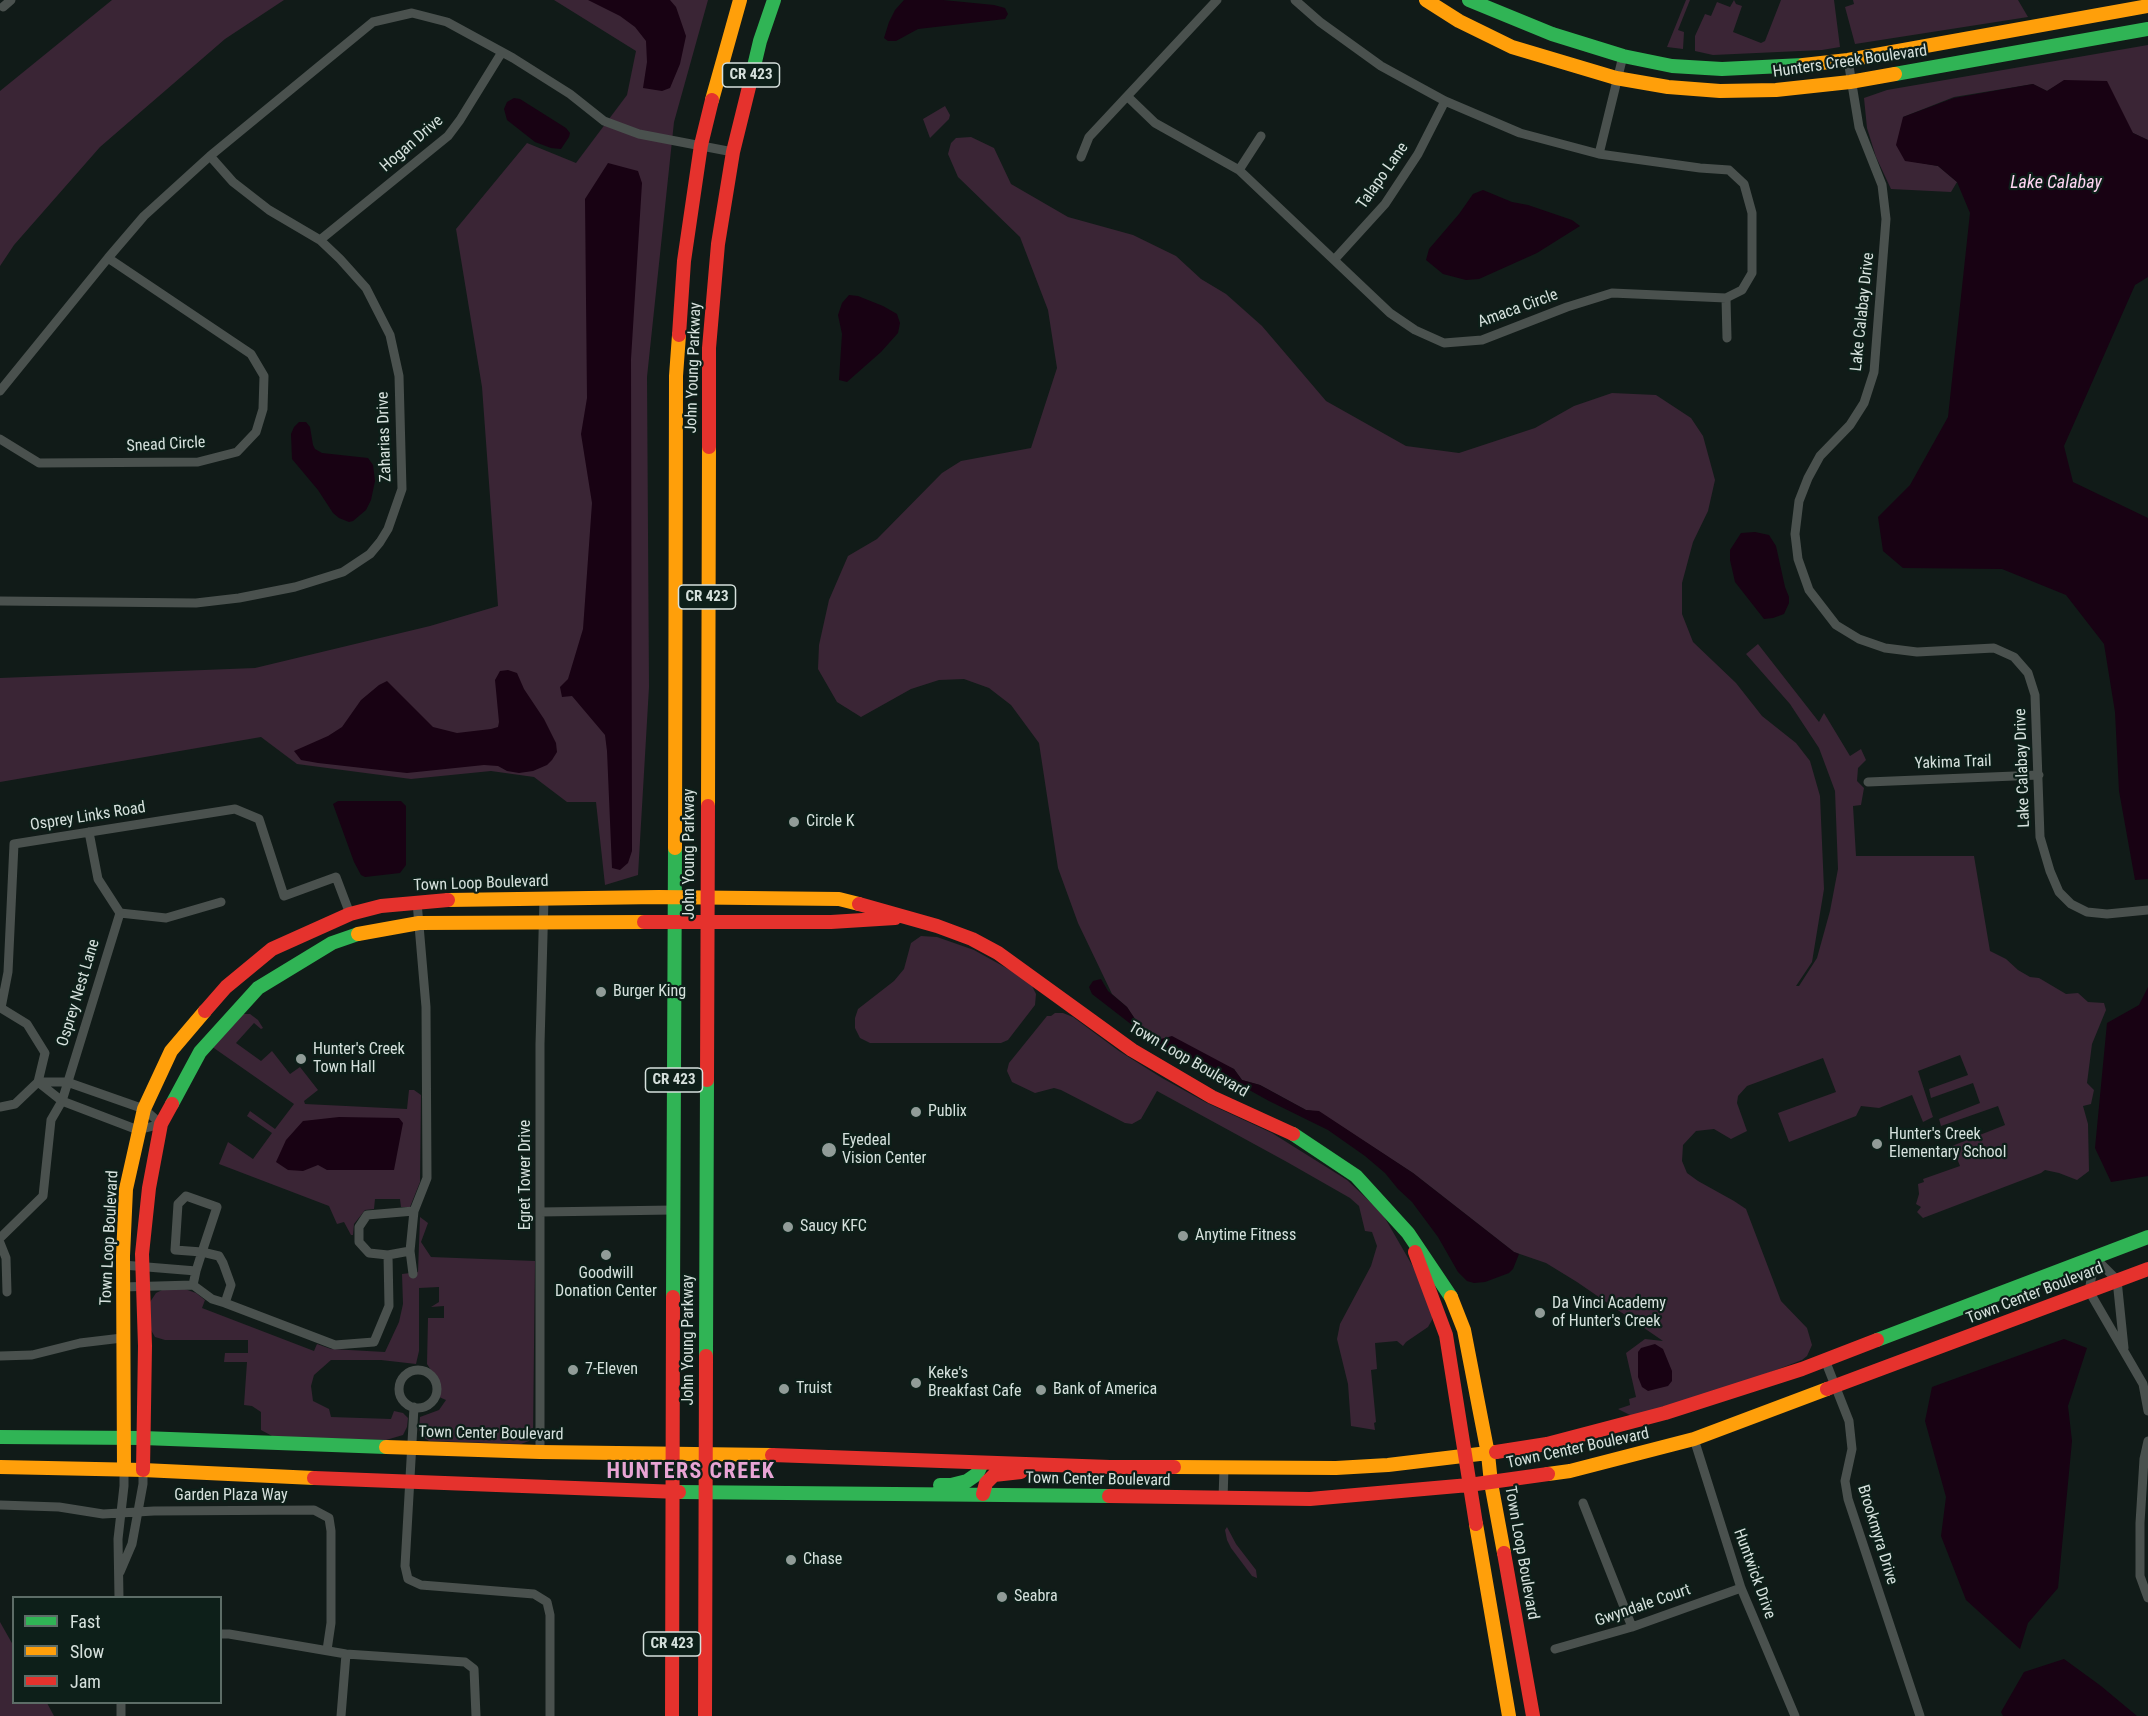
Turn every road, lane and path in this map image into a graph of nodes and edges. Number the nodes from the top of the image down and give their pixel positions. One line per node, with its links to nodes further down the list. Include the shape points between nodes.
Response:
1 (11, 0): 9 (street)
2 (740, 0): 19 (main road, John Young Parkway / CR 423)
3 (774, 0): 20 (main road, John Young Parkway / CR 423)
4 (1217, 0): 16 (street)
5 (1295, 0): 17 (street, via 1381,66)
6 (1426, 0): 14 (main road, Hunters Creek Boulevard, via 1512,47)
7 (1469, 0): 12 (main road, Hunters Creek Boulevard, via 1552,34)
8 (2148, 6): 13 (main road, Hunters Creek Boulevard)
9 (3, 7)
10 (2148, 30): 15 (main road, Hunters Creek Boulevard)
11 (502, 52): 19 (street, via 570,94 604,121 639,134); 22 (street, via 447,22 412,12 373,22); 25 (street, Hogan Drive, via 448,136)
12 (1623, 56): 13 (main road, Hunters Creek Boulevard, via 1672,66 1722,69); 14 (street)
13 (1848, 60): 15 (street, Lake Calabay Drive)
14 (1616, 78): 15 (main road, Hunters Creek Boulevard, via 1720,91); 21 (street)
15 (1850, 82): 33 (street, Lake Calabay Drive, via 1859,127 1882,185 1886,219 1874,372 1864,403 1850,425 1820,456 1808,478 1799,501 1795,534 1798,559 1809,590 1836,625 1859,639 1885,648 1917,652 1994,648 2014,657 2028,673 2035,695)
16 (1128, 97): 23 (street, via 1089,137); 24 (street, Amaca Circle, via 1155,123)
17 (1445, 101): 21 (street, via 1520,133); 27 (street, Talapo Lane, via 1418,154 1385,204)
18 (1261, 136): 24 (street)
19 (701, 145): 20 (street); 36 (main road, John Young Parkway / CR 423, via 684,261 676,376)
20 (733, 152): 37 (main road, John Young Parkway / CR 423, via 718,244 709,348)
21 (1599, 154): 28 (street, via 1729,170 1744,184 1752,213 1752,273 1742,290)
22 (210, 156): 25 (street, Zaharias Drive, via 233,182 269,210); 26 (street, via 144,216)
23 (1081, 157)
24 (1239, 170): 27 (street, Amaca Circle)
25 (320, 240): 32 (street, Zaharias Drive, via 366,288 390,335 399,376 402,489 388,529 370,554 343,572 239,598 196,603)
26 (108, 258): 30 (street); 31 (street, Snead Circle, via 251,354 264,376 263,410 256,432 237,452 198,462 39,463)
27 (1335, 260): 28 (street, Amaca Circle, via 1390,313 1444,343 1482,340 1612,293)
28 (1726, 298): 29 (street)
29 (1727, 338)
30 (0, 391)
31 (0, 440)
32 (0, 600)
33 (2039, 775): 34 (street, Yakima Trail); 42 (street, Lake Calabay Drive, via 2040,837 2059,891 2071,904 2087,912)
34 (1868, 782)
35 (89, 832): 43 (street, via 98,879); 44 (street, Osprey Links Road, via 235,809 259,819 285,896 336,877); 51 (street, Osprey Links Road, via 14,844 8,972 1,1008 27,1024 45,1053)
36 (675, 897): 37 (main road, Town Loop Boulevard); 38 (main road, Town Loop Boulevard); 50 (main road, John Young Parkway / CR 423)
37 (706, 898): 39 (main road, Town Loop Boulevard); 48 (main road, John Young Parkway / CR 423)
38 (544, 899): 41 (main road, Town Loop Boulevard); 46 (street, Egret Tower Drive)
39 (839, 899): 45 (main road, Town Loop Boulevard); 49 (main road, via 829,916)
40 (221, 902): 43 (street, via 166,918)
41 (417, 902): 44 (main road, Town Loop Boulevard); 47 (street)
42 (2148, 910)
43 (120, 913): 52 (street, Osprey Nest Lane)
44 (350, 914): 55 (main road, Town Loop Boulevard, via 272,949 226,987 171,1051)
45 (907, 918): 49 (main road, Town Loop Boulevard); 61 (main road, Town Loop Boulevard, via 972,939 998,953 1132,1050 1212,1097 1294,1135 1356,1176)
46 (543, 921): 47 (main road, Town Loop Boulevard); 50 (main road, Town Loop Boulevard); 60 (street, Egret Tower Drive)
47 (419, 922): 56 (main road, Town Loop Boulevard, via 352,935 332,943 258,987 200,1052); 59 (street, via 426,1007 427,1178)
48 (706, 922): 49 (main road, Town Loop Boulevard); 50 (main road, Town Loop Boulevard); 96 (main road, John Young Parkway / CR 423)
49 (817, 922)
50 (675, 923): 58 (main road, John Young Parkway / CR 423)
51 (38, 1082): 52 (street); 53 (street); 54 (street, via 15,1104)
52 (67, 1082): 53 (street, Osprey Nest Lane); 55 (street)
53 (62, 1101): 57 (street); 63 (street, Osprey Nest Lane, via 51,1120 43,1196)
54 (0, 1107)
55 (144, 1109): 56 (street); 57 (main road, Town Loop Boulevard)
56 (161, 1124): 57 (street); 70 (main road, Town Loop Boulevard, via 148,1188)
57 (138, 1130): 69 (main road, Town Loop Boulevard, via 126,1189)
58 (673, 1210): 60 (street); 95 (main road, John Young Parkway / CR 423)
59 (414, 1211): 65 (street); 67 (street, via 368,1215 359,1227 358,1242 369,1253)
60 (540, 1212): 94 (street, Egret Tower Drive)
61 (1408, 1233): 97 (main road, Town Loop Boulevard, via 1450,1294 1464,1330); 98 (main road, Town Loop Boulevard, via 1446,1335)
62 (2148, 1237): 68 (main road, Town Center Boulevard)
63 (0, 1238)
64 (0, 1243): 79 (street, via 6,1258)
65 (410, 1251): 67 (street); 73 (street)
66 (202, 1252): 66 (street, via 217,1207 186,1196 178,1204 175,1250); 72 (street); 80 (street, via 219,1257 223,1263 231,1285)
67 (388, 1255): 80 (street, via 390,1306 374,1342 335,1345)
68 (2095, 1258): 74 (street); 78 (street); 84 (main road, Town Center Boulevard)
69 (123, 1265): 70 (street); 76 (main road, Town Loop Boulevard)
70 (142, 1266): 72 (street); 77 (main road, Town Loop Boulevard)
71 (2148, 1269): 74 (main road, Town Center Boulevard)
72 (196, 1271): 75 (street)
73 (413, 1274)
74 (2117, 1280): 78 (main road, Town Center Boulevard); 82 (street)
75 (193, 1285): 77 (street); 80 (street)
76 (122, 1287): 77 (street); 81 (main road, Town Loop Boulevard)
77 (143, 1287): 90 (main road, Town Loop Boulevard)
78 (2089, 1291): 82 (street); 85 (main road, Town Center Boulevard)
79 (8, 1292)
80 (225, 1304)
81 (122, 1338): 83 (street, via 32,1355); 89 (main road, Town Loop Boulevard)
82 (2125, 1350): 87 (street, via 2143,1384)
83 (0, 1356)
84 (1825, 1360): 85 (street, Brookmyra Drive); 97 (main road, Town Center Boulevard, via 1665,1413 1546,1444)
85 (1837, 1387): 91 (main road, Town Center Boulevard); 134 (street, Brookmyra Drive, via 1849,1421 1852,1449 1845,1481 1848,1499)
86 (414, 1407): 86 (street, via 426,1406 435,1398 436,1385 425,1372 407,1374 400,1384 401,1396); 93 (street)
87 (2148, 1411)
88 (0, 1437): 89 (main road, Town Center Boulevard)
89 (123, 1438): 90 (main road, Town Center Boulevard); 103 (main road, Town Loop Boulevard)
90 (143, 1438): 93 (main road, Town Center Boulevard); 104 (main road, Town Loop Boulevard)
91 (1694, 1440): 106 (main road, Town Center Boulevard, via 1570,1471); 118 (street, Huntwick Drive)
92 (2148, 1441): 120 (street, via 2140,1523 2140,1575)
93 (411, 1449): 94 (main road, Town Center Boulevard); 105 (street)
94 (540, 1452): 95 (main road, Town Center Boulevard)
95 (672, 1454): 96 (main road, Town Center Boulevard); 108 (main road, John Young Parkway / CR 423)
96 (705, 1454): 99 (main road, Town Center Boulevard); 109 (main road, John Young Parkway / CR 423)
97 (1488, 1454): 98 (main road, Town Center Boulevard); 106 (main road, Town Loop Boulevard)
98 (1465, 1457): 102 (main road, Town Center Boulevard, via 1347,1467); 107 (main road, Town Loop Boulevard)
99 (982, 1463): 101 (main road, Town Center Boulevard); 110 (main road, Town Center Boulevard, via 977,1474 951,1485 884,1485)
100 (0, 1467): 103 (main road, Town Center Boulevard)
101 (1110, 1467): 102 (main road, Town Center Boulevard); 111 (main road, Town Center Boulevard, via 1081,1473 994,1475)
102 (1224, 1468): 112 (street)
103 (124, 1469): 104 (main road, Town Center Boulevard); 115 (street)
104 (143, 1470): 105 (main road, Town Center Boulevard); 116 (street)
105 (408, 1483): 108 (main road, Town Center Boulevard); 128 (street, via 408,1579 422,1585 534,1594 547,1602)
106 (1491, 1483): 107 (main road, Town Center Boulevard); 132 (main road, Town Loop Boulevard)
107 (1469, 1485): 112 (main road, Town Center Boulevard, via 1310,1499); 131 (main road, Town Loop Boulevard)
108 (672, 1492): 109 (main road, Town Center Boulevard); 129 (main road, John Young Parkway / CR 423)
109 (706, 1492): 110 (main road, Town Center Boulevard); 130 (main road, John Young Parkway / CR 423)
110 (863, 1492): 111 (main road, Town Center Boulevard)
111 (983, 1494): 112 (main road, Town Center Boulevard)
112 (1223, 1498)
113 (1583, 1503): 121 (street)
114 (0, 1505): 115 (street, Garden Plaza Way, via 59,1507 103,1514)
115 (122, 1512): 116 (street, Garden Plaza Way); 117 (street)
116 (139, 1512): 117 (street, via 132,1544); 124 (street, Garden Plaza Way, via 314,1510 329,1518 331,1623)
117 (118, 1574): 119 (street)
118 (1741, 1588): 121 (street, Gwyndale Court); 133 (street, Huntwick Drive)
119 (119, 1596)
120 (2148, 1598)
121 (1632, 1627): 123 (street, Gwyndale Court)
122 (222, 1634): 124 (street)
123 (1555, 1649)
124 (327, 1650): 125 (street)
125 (346, 1654): 126 (street); 127 (street, via 465,1662 474,1669)
126 (341, 1716)
127 (476, 1716)
128 (550, 1716)
129 (672, 1716)
130 (705, 1716)
131 (1509, 1716)
132 (1533, 1716)
133 (1795, 1716)
134 (1920, 1716)

